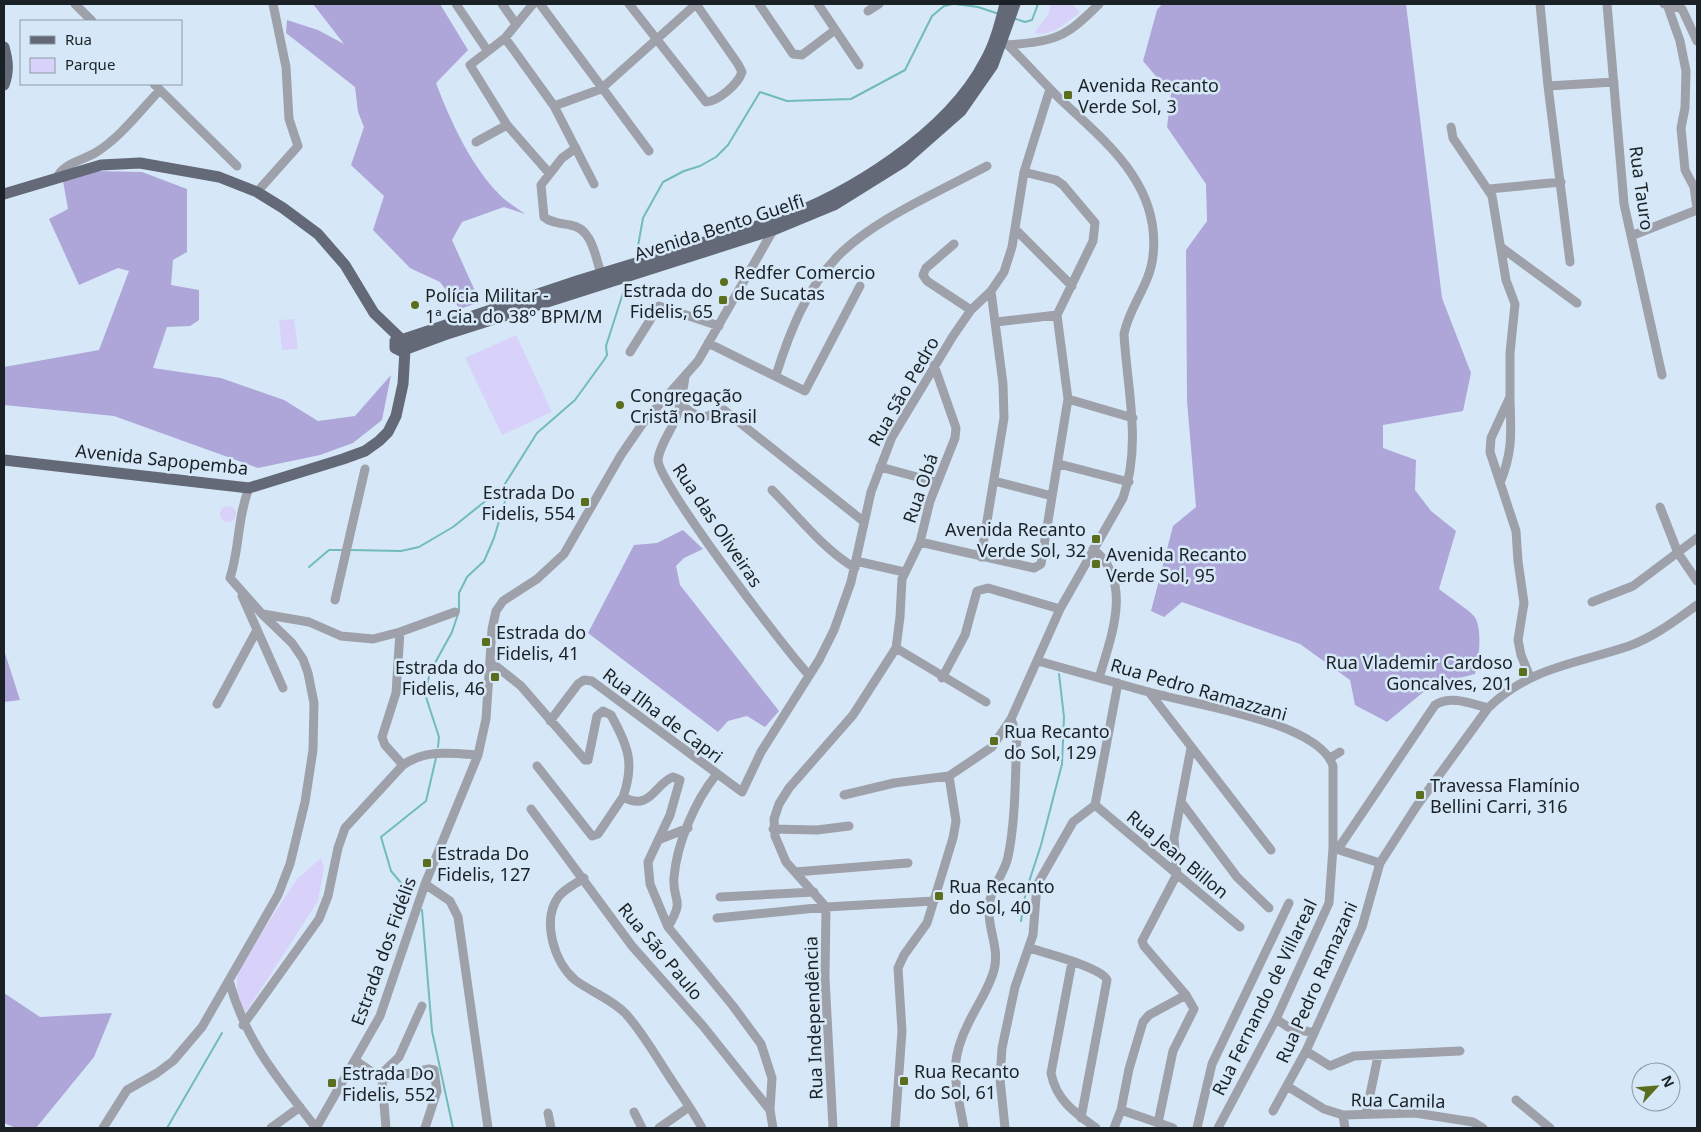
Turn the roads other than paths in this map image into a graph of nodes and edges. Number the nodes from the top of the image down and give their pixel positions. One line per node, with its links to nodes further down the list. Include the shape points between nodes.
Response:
1 (75, 4): 19 (street)
2 (274, 4): 50 (street, via 286,67 289,119 298,146)
3 (456, 4): 28 (street)
4 (502, 4): 20 (street)
5 (533, 4): 20 (street)
6 (540, 4): 34 (street)
7 (629, 4): 24 (street)
8 (759, 4): 22 (street, via 793,54 802,55)
9 (818, 4): 22 (street)
10 (879, 4): 18 (street)
11 (1005, 4): 21 (main road, Avenida Bento Guelfi)
12 (1015, 4): 21 (main road, Avenida Bento Guelfi)
13 (1540, 4): 32 (street)
14 (1607, 4): 30 (street, Rua Tauro)
15 (1094, 5): 25 (street, via 1058,38)
16 (1666, 5): 17 (street); 52 (street, via 1680,41 1686,71 1682,137 1685,170 1694,186)
17 (1685, 6): 26 (street)
18 (868, 11)
19 (91, 20)
20 (516, 24): 23 (street)
21 (1004, 24): 25 (main road, Avenida Bento Guelfi)
22 (835, 30): 29 (street)
23 (505, 38): 28 (street); 36 (street)
24 (656, 38): 24 (street, via 706,102 713,102 740,79 742,72 738,64 696,4); 34 (street)
25 (1002, 41): 35 (street); 53 (main road, Avenida Bento Guelfi, via 944,117 866,176)
26 (1697, 41)
27 (4, 48): 31 (main road, via 8,60)
28 (487, 50): 37 (street, via 470,65)
29 (859, 65)
30 (1614, 82): 32 (street); 55 (street, Rua Tauro, via 1624,204)
31 (4, 85)
32 (1548, 86): 47 (street)
33 (157, 87): 42 (street); 46 (street, via 112,140 63,170)
34 (601, 89): 36 (street); 41 (street)
35 (1050, 89): 44 (street, Rua São Pedro); 79 (street, via 1126,164 1143,192 1149,215 1153,258 1124,334)
36 (554, 106): 40 (street)
37 (506, 125): 39 (street); 45 (street)
38 (1451, 128): 49 (street, via 1453,138)
39 (476, 142)
40 (576, 148): 45 (street); 48 (street)
41 (649, 151)
42 (237, 166)
43 (987, 166): 73 (street, via 878,226 835,259 807,298)
44 (1024, 172): 54 (street, Rua São Pedro); 62 (street, via 1056,180 1063,185 1095,224 1093,241)
45 (549, 173): 60 (street, via 541,185 544,217 549,222 577,226 587,232)
46 (57, 178): 50 (main road, via 101,165 140,163 219,177); 51 (main road)
47 (1561, 182): 49 (street); 58 (street)
48 (594, 184)
49 (1489, 189): 57 (street)
50 (257, 192): 70 (main road, via 318,234)
51 (4, 194)
52 (1697, 209): 55 (street)
53 (775, 225): 59 (main road, Avenida Bento Guelfi); 68 (street, Estrada dos Fidélis)
54 (1015, 229): 62 (street); 63 (street, Rua São Pedro, via 1004,272)
55 (1631, 236): 74 (street, Rua Tauro)
56 (954, 244): 65 (street, via 926,268 923,276)
57 (1502, 248): 64 (street); 76 (street, via 1506,280 1515,304)
58 (1570, 262)
59 (624, 272): 60 (main road, Avenida Bento Guelfi); 70 (main road, Avenida Bento Guelfi)
60 (601, 274): 70 (main road, Avenida Bento Guelfi)
61 (860, 286): 73 (street, via 805,391)
62 (1072, 286): 66 (street)
63 (991, 291): 65 (street, Rua São Pedro); 67 (street)
64 (1577, 303)
65 (971, 310): 72 (street, Rua São Pedro)
66 (1058, 316): 67 (street); 77 (street)
67 (996, 322): 84 (street, via 1004,418)
68 (719, 326): 69 (street, Estrada dos Fidélis); 71 (street, via 659,306)
69 (708, 343): 73 (street); 75 (street, Estrada dos Fidélis)
70 (401, 345): 88 (main road, Avenida Sapopemba, via 400,398 394,423 384,437 343,459)
71 (630, 352)
72 (934, 365): 82 (street, Rua São Pedro, via 892,437); 85 (street, Rua Obá, via 956,428 955,438)
73 (776, 375)
74 (1662, 375)
75 (686, 377): 78 (street, Rua das Oliveiras); 112 (street, Estrada dos Fidélis, via 656,405 643,423 564,554 499,605 493,622)
76 (1510, 397): 87 (street, via 1512,445); 87 (street, via 1490,445 1491,459)
77 (1068, 399): 79 (street); 81 (street)
78 (680, 404): 92 (street, via 704,418 724,410); 113 (street, Rua das Oliveiras, via 659,455 664,477 772,632)
79 (1133, 418): 86 (street)
80 (4, 460): 88 (main road, Avenida Sapopemba)
81 (1059, 464): 86 (street); 90 (street)
82 (880, 467): 85 (street); 92 (street, Rua São Pedro)
83 (365, 469): 102 (street)
84 (994, 481): 90 (street); 97 (street)
85 (936, 482): 94 (street, Rua Obá)
86 (1129, 482): 95 (street)
87 (1500, 483): 114 (street, via 1516,531 1524,602 1518,640)
88 (249, 488): 101 (street, via 242,506 237,554 230,578)
89 (772, 490): 98 (street, via 827,549)
90 (1052, 496): 97 (street, via 1041,564 1034,568)
91 (1660, 507): 96 (street)
92 (864, 522): 98 (street, Rua São Pedro)
93 (1697, 538): 96 (street)
94 (920, 542): 97 (street); 99 (street, Rua Obá)
95 (1093, 548): 105 (street); 116 (street, Rua Pedro Ramazzani, via 1111,570 1117,597 1113,629)
96 (1678, 552): 100 (street); 103 (street, via 1633,586)
97 (981, 557)
98 (856, 564): 99 (street); 113 (street, Rua São Pedro, via 834,630)
99 (904, 572): 110 (street)
100 (1697, 581)
101 (239, 589): 107 (street); 108 (street)
102 (335, 600)
103 (1592, 602)
104 (1697, 605): 114 (street, Rua Pedro Ramazani, via 1644,639)
105 (1060, 609): 111 (street); 115 (street, via 988,588 980,589 965,635)
106 (455, 612): 109 (street)
107 (262, 614): 109 (street, via 309,622 350,638 373,639); 162 (street, via 292,643 303,659 314,703 314,750 290,864 278,895)
108 (258, 630): 118 (street); 121 (street)
109 (400, 632): 129 (street, via 396,693 382,737)
110 (896, 648): 115 (street); 141 (street, via 853,715 789,788 779,804)
111 (1038, 661): 116 (street); 123 (street)
112 (491, 662): 124 (street, via 521,686); 127 (street, Estrada dos Fidélis, via 486,719)
113 (809, 675): 133 (street, Rua São Pedro, via 761,752)
114 (1530, 677): 122 (street, Rua Pedro Ramazani)
115 (942, 678): 120 (street)
116 (1099, 678): 117 (street, Rua Pedro Ramazzani)
117 (1118, 683): 119 (street, Rua Pedro Ramazzani); 137 (street)
118 (283, 688)
119 (1149, 692): 125 (street); 128 (street, Rua Pedro Ramazzani, via 1272,723 1313,744)
120 (986, 702)
121 (217, 704)
122 (1488, 708): 143 (street, via 1447,700 1430,709); 146 (street, Rua Pedro Ramazani)
123 (1011, 719): 132 (street, via 992,747); 199 (street, via 1017,736 1010,843 1006,863 989,905 996,962 990,982 958,1048 954,1068)
124 (550, 722): 131 (street, Rua Ilha de Capri, via 578,684 588,680 650,722); 135 (street, via 587,760 591,754 597,716 603,711 611,715 630,766)
125 (1191, 748): 136 (street); 144 (street)
126 (1340, 752): 128 (street)
127 (478, 756): 129 (street, via 438,752 421,755); 150 (street, Estrada dos Fidélis)
128 (1330, 758): 143 (street, Rua Fernando de Villareal, via 1334,774)
129 (403, 765): 166 (street, via 345,828 319,919)
130 (537, 766): 135 (street, via 592,836 598,834)
131 (716, 774): 133 (street, Rua Ilha de Capri); 140 (street)
132 (950, 776): 134 (street, via 894,783); 153 (street, via 956,821)
133 (742, 792)
134 (844, 795)
135 (623, 797): 142 (street, via 633,800 649,798 669,779 680,780 670,815)
136 (1181, 802): 148 (street, via 1174,838); 156 (street, via 1237,877)
137 (1095, 805): 148 (street, Rua Jean Billon); 160 (street, via 1074,822 1041,876 1035,896)
138 (532, 809): 149 (street, Rua São Paulo)
139 (849, 826): 141 (street, via 817,830)
140 (688, 828): 142 (street); 158 (street, via 674,876 678,906)
141 (774, 829): 147 (street, via 778,848)
142 (658, 840): 158 (street, via 651,850 648,871 656,902)
143 (1336, 849): 146 (street); 165 (street, Rua Fernando de Villareal, via 1329,903)
144 (1271, 850)
145 (908, 863): 147 (street)
146 (1380, 863): 167 (street, Rua Pedro Ramazani, via 1362,928)
147 (795, 872): 151 (street)
148 (1176, 874): 159 (street, Rua Jean Billon); 163 (street, via 1144,936 1143,944)
149 (584, 878): 176 (street, via 558,898 552,912 550,929 556,952 564,968 574,978 626,1014); 177 (street, Rua São Paulo, via 632,946 703,1026)
150 (425, 884): 171 (street, Estrada dos Fidélis, via 387,1000); 191 (street, via 450,901 458,917)
151 (814, 892): 152 (street); 155 (street)
152 (720, 897)
153 (934, 901): 155 (street); 198 (street, via 924,931 904,955 898,968 902,1031)
154 (1288, 903): 204 (street, via 1212,1064)
155 (826, 907): 157 (street); 197 (street, Rua Independência, via 825,978)
156 (1269, 908)
157 (717, 918)
158 (668, 927): 177 (street, via 761,1044 772,1078)
159 (1240, 927)
160 (1030, 948): 161 (street); 200 (street, via 1015,987 1002,1048 1000,1079)
161 (1072, 962): 184 (street, via 1051,1073 1061,1100); 184 (street, via 1104,974 1107,980)
162 (229, 981): 166 (street); 186 (street, via 202,1027 182,1052 157,1073 126,1090)
163 (1186, 995): 178 (street, via 1149,1015 1143,1022 1128,1069); 185 (street, via 1193,1013 1173,1051)
164 (422, 1006): 172 (street, via 399,1056)
165 (1276, 1019): 167 (street, via 1288,1027); 205 (street, Rua Fernando de Villareal)
166 (243, 1025): 175 (street)
167 (1314, 1033): 168 (street, Rua Pedro Ramazani)
168 (1306, 1051): 170 (street, via 1330,1066 1349,1057); 173 (street, Rua Pedro Ramazani)
169 (1460, 1051): 170 (street)
170 (1378, 1056): 182 (street)
171 (356, 1061): 172 (street); 188 (street, Estrada dos Fidélis)
172 (380, 1078): 189 (street); 190 (street, via 434,1070 437,1091)
173 (1287, 1086): 179 (street, Rua Pedro Ramazani); 183 (street, Rua Camila, via 1324,1109)
174 (1516, 1100): 208 (street)
175 (300, 1107): 187 (street); 188 (street)
176 (689, 1107): 194 (street); 195 (street)
177 (770, 1110): 196 (street)
178 (1121, 1110): 185 (street); 202 (street)
179 (1273, 1111)
180 (634, 1112): 193 (street)
181 (548, 1113): 192 (street)
182 (1366, 1114): 183 (street, Rua Camila); 207 (street, Rua Camila, via 1426,1114 1473,1122)
183 (1343, 1115): 206 (street)
184 (1081, 1118): 201 (street)
185 (1158, 1123): 203 (street)
186 (103, 1128)
187 (271, 1128)
188 (316, 1128)
189 (386, 1128)
190 (425, 1128)
191 (488, 1128)
192 (551, 1128)
193 (642, 1128)
194 (659, 1128)
195 (702, 1128)
196 (773, 1128)
197 (833, 1128)
198 (895, 1128)
199 (964, 1128)
200 (1005, 1128)
201 (1096, 1128)
202 (1114, 1128)
203 (1173, 1128)
204 (1197, 1128)
205 (1218, 1128)
206 (1346, 1128)
207 (1483, 1128)
208 (1550, 1128)

